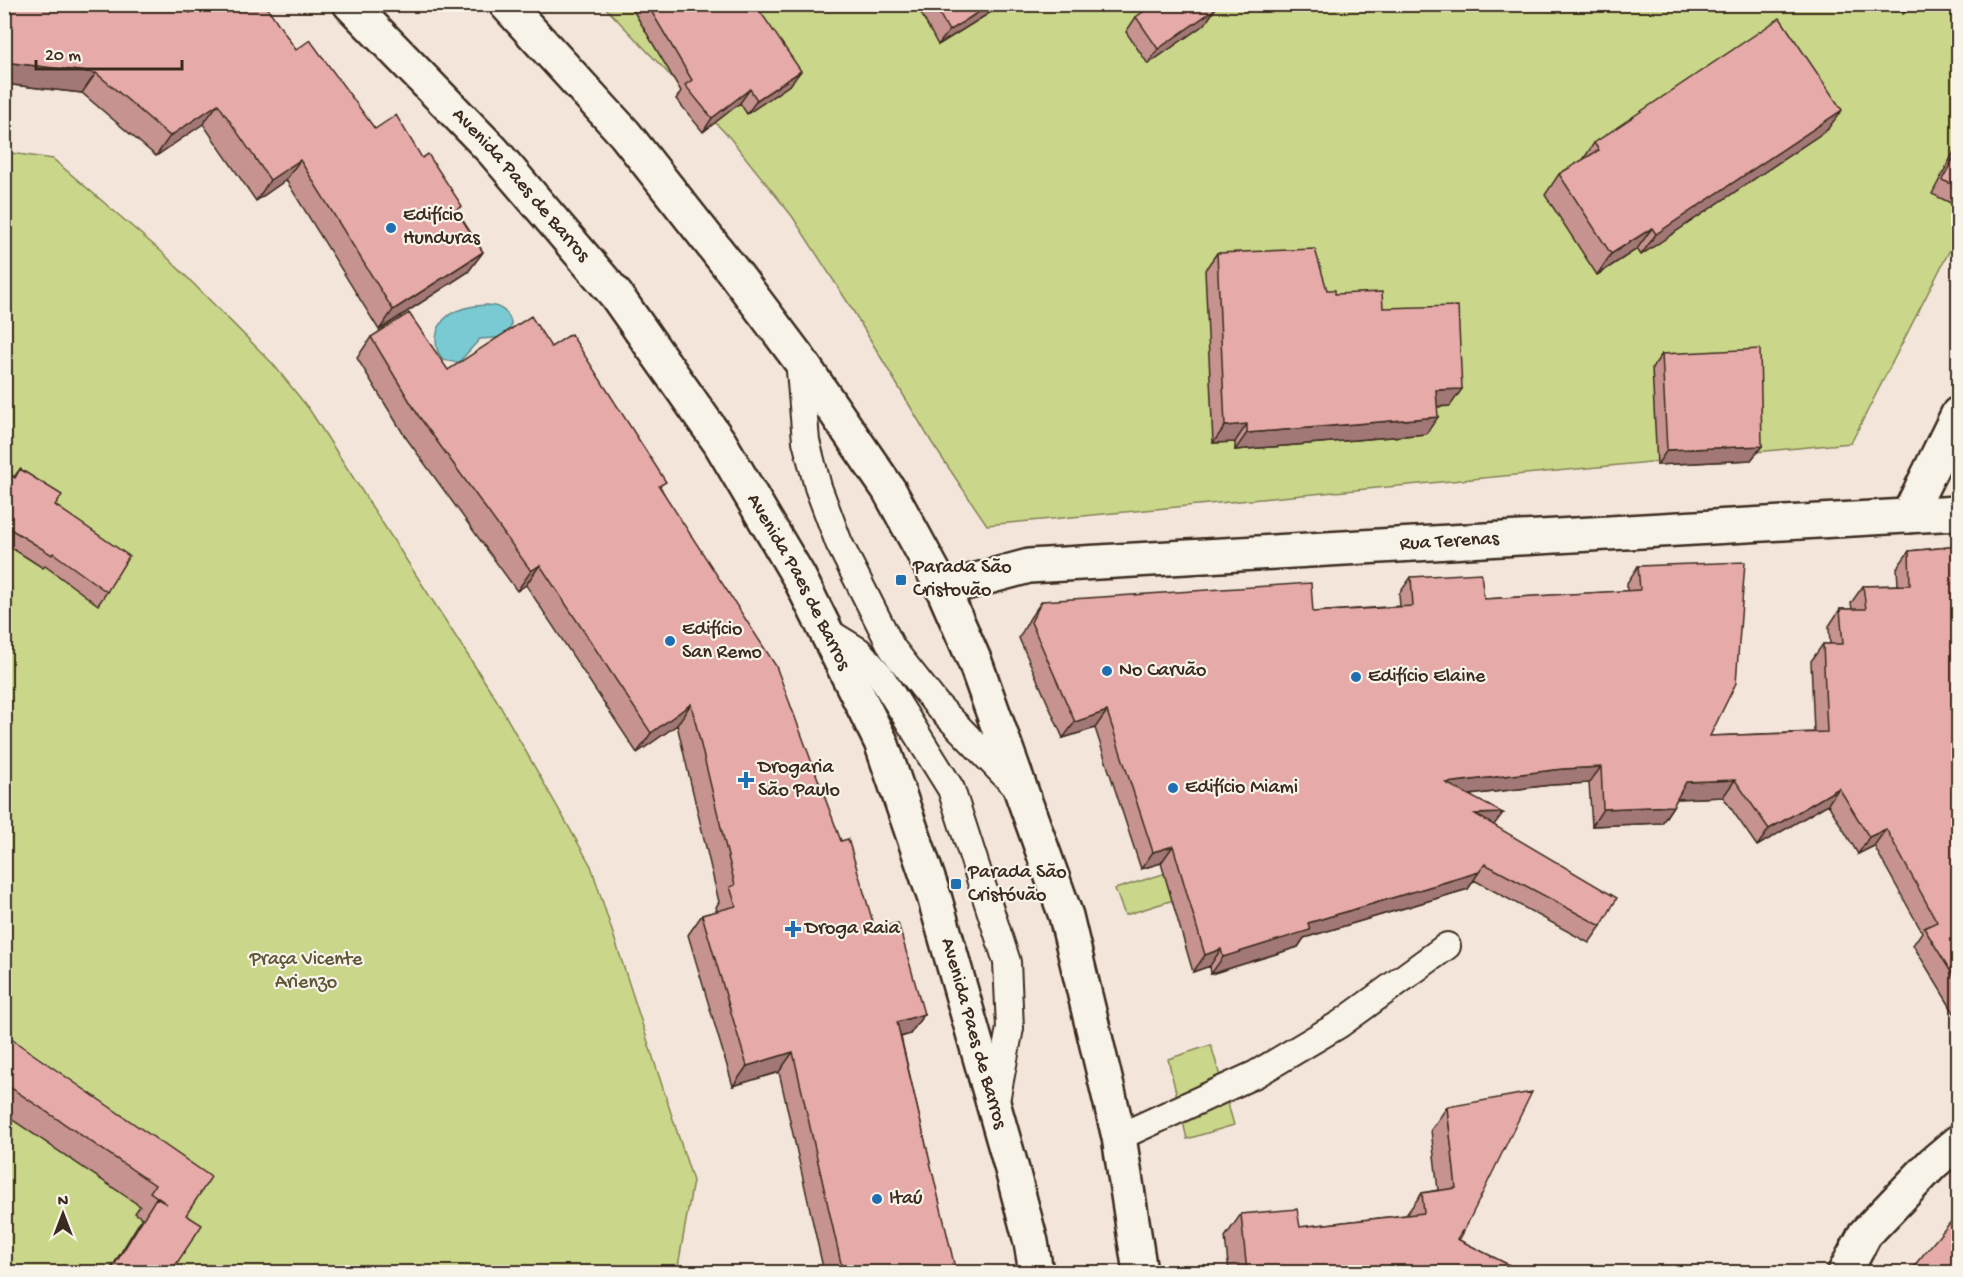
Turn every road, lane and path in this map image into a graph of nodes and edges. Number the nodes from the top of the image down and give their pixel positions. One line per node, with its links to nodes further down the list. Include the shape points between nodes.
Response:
1 (350, 4): 8 (main road, Avenida Paes de Barros, via 493,151 616,295 720,443 799,577)
2 (506, 4): 3 (main road, via 625,134)
3 (799, 359): 7 (main road, via 889,490); 9 (lane, via 806,441 818,487 839,543 892,648 936,704)
4 (1959, 414): 6 (main road)
5 (1959, 513): 6 (main road, Rua Terenas)
6 (1908, 516): 7 (main road, Rua Terenas, via 1029,566)
7 (944, 589): 9 (main road)
8 (825, 630): 11 (main road, Avenida Paes de Barros, via 881,742 934,896); 11 (lane, via 860,651 880,675 951,789 1007,962 1010,1028)
9 (1024, 796): 12 (main road, via 1066,916)
10 (1448, 946): 12 (lane, via 1340,1024 1256,1074)
11 (995, 1108): 14 (main road, Avenida Paes de Barros)
12 (1119, 1137): 15 (main road)
13 (1959, 1142): 16 (main road, via 1933,1163 1865,1234)
14 (1036, 1272)
15 (1140, 1272)
16 (1845, 1272)

